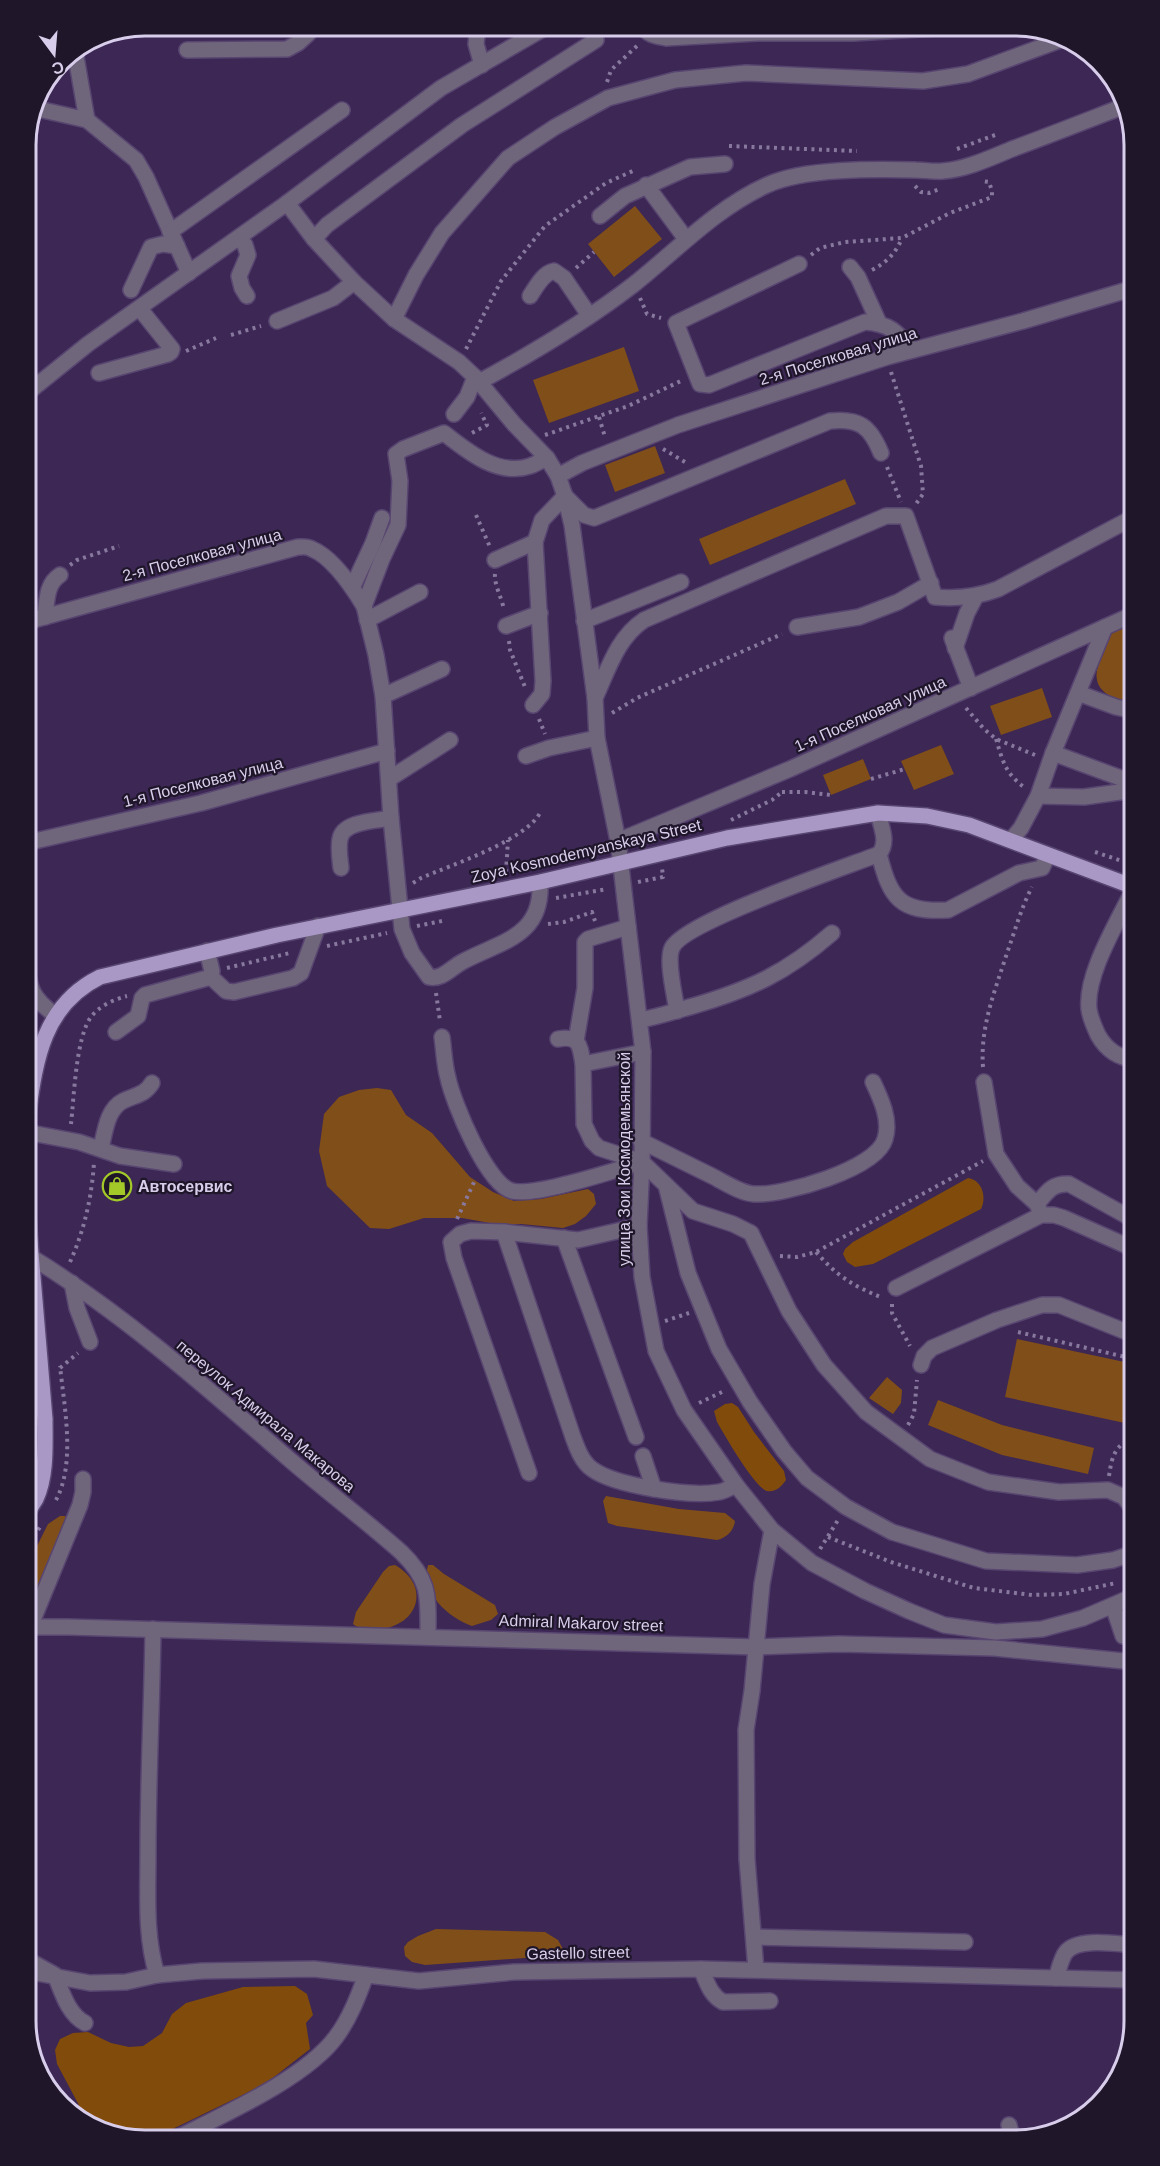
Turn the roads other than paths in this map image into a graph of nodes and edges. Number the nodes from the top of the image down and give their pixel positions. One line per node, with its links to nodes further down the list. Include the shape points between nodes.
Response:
1 (306, 36): 8 (street, via 287,49)
2 (477, 36): 9 (street)
3 (531, 36): 9 (street)
4 (654, 36): 5 (street)
5 (703, 36)
6 (596, 40): 21 (street, via 462,125 327,225)
7 (1052, 43): 33 (street, via 968,74 923,81 746,72 675,80 608,98 508,158 442,233)
8 (187, 50)
9 (482, 65): 17 (street, via 441,88)
10 (81, 84): 14 (street)
11 (1118, 109): 22 (street, via 972,165 943,171 824,173 769,184 741,198)
12 (42, 110): 14 (street)
13 (342, 110): 20 (street)
14 (87, 120): 20 (street, via 136,160)
15 (725, 164): 16 (street, via 690,167)
16 (646, 185): 18 (street); 22 (street)
17 (287, 203): 19 (street); 21 (street, улица Зои Космодемьянской)
18 (600, 216)
19 (239, 238): 25 (street); 29 (street, via 248,255 239,276)
20 (173, 239): 25 (street); 27 (street, via 151,247)
21 (314, 239): 26 (street, улица Зои Космодемьянской)
22 (686, 239): 32 (street, via 633,285)
23 (799, 264): 35 (street, via 676,323 700,384 709,385 865,322)
24 (854, 272): 35 (street)
25 (189, 273): 31 (street)
26 (354, 282): 33 (street, улица Зои Космодемьянской); 34 (street, via 333,298)
27 (131, 290)
28 (1124, 291): 36 (street, 2-я Поселковая улица)
29 (247, 296)
30 (530, 296): 32 (street, via 549,271 554,271 564,278)
31 (140, 309): 37 (street, via 171,352); 39 (street)
32 (589, 315): 38 (street)
33 (394, 319): 38 (street, улица Зои Космодемьянской, via 459,362)
34 (277, 321)
35 (879, 323): 36 (street, via 895,330)
36 (912, 350): 43 (street, 2-я Поселковая улица, via 678,425)
37 (99, 373)
38 (475, 384): 40 (street); 42 (street, улица Зои Космодемьянской)
39 (36, 386)
40 (454, 414)
41 (881, 453): 44 (street, via 874,436 857,421 830,421 594,518 584,515)
42 (547, 458): 43 (street, улица Зои Космодемьянской); 55 (street, via 519,468 501,466 483,461 444,433 396,454 400,481 398,525 382,559)
43 (558, 476): 44 (street, улица Зои Космодемьянской)
44 (566, 496): 47 (street, via 542,520); 60 (street, улица Зои Космодемьянской)
45 (382, 518): 52 (street)
46 (1124, 522): 54 (street, via 998,589)
47 (535, 542): 48 (street); 56 (street)
48 (495, 560)
49 (60, 575): 57 (street, via 49,588)
50 (681, 582): 60 (street)
51 (931, 583): 54 (street, via 935,597); 62 (street, via 898,602 859,617); 68 (street, via 906,516 886,516 636,625 621,642)
52 (353, 586): 55 (street, 2-я Поселковая улица); 57 (street, 2-я Поселковая улица, via 318,552 298,547)
53 (420, 592): 55 (street)
54 (976, 596): 65 (street, via 954,643)
55 (365, 613): 67 (street, 2-я Поселковая улица)
56 (540, 613): 61 (street); 69 (street, via 543,681 542,694)
57 (45, 617): 59 (street, 2-я Поселковая улица)
58 (1124, 618): 63 (street, 1-я Поселковая улица)
59 (36, 619)
60 (584, 621): 68 (street, улица Зои Космодемьянской)
61 (506, 626)
62 (797, 627)
63 (1105, 627): 65 (street, 1-я Поселковая улица); 66 (street)
64 (442, 669): 67 (street)
65 (971, 688): 84 (street, 1-я Поселковая улица)
66 (1078, 693): 70 (street); 74 (street)
67 (382, 696): 73 (street, 2-я Поселковая улица)
68 (595, 698): 71 (street, улица Зои Космодемьянской)
69 (533, 705)
70 (1124, 709)
71 (597, 730): 75 (street); 84 (street, улица Зои Космодемьянской)
72 (450, 740): 76 (street)
73 (387, 752): 76 (street, 2-я Поселковая улица); 83 (street, 1-я Поселковая улица, via 201,803)
74 (1048, 755): 77 (street); 79 (street)
75 (526, 756)
76 (389, 779): 81 (street, 2-я Поселковая улица)
77 (1124, 780)
78 (1124, 792): 79 (street, via 1084,798)
79 (1038, 796): 82 (street)
80 (878, 813): 82 (main road, Zoya Kosmodemyanskaya Street, via 927,816); 85 (street, via 885,842); 86 (main road, Zoya Kosmodemyanskaya Street, via 727,838)
81 (391, 818): 88 (street, via 350,826 342,832); 91 (street, 2-я Поселковая улица)
82 (1011, 840): 87 (main road, Zoya Kosmodemyanskaya Street)
83 (36, 841)
84 (618, 841): 86 (street, улица Зои Космодемьянской)
85 (879, 854): 87 (street, via 890,890 904,904 927,910 948,910); 99 (street, via 810,878 680,939 672,946 670,958)
86 (620, 862): 89 (main road, Zoya Kosmodemyanskaya Street); 94 (street, улица Зои Космодемьянской)
87 (1045, 862): 90 (main road, Zoya Kosmodemyanskaya Street)
88 (341, 868)
89 (540, 882): 91 (main road, Zoya Kosmodemyanskaya Street); 91 (street, 2-я Поселковая улица, via 540,902 518,935 439,977 429,977 412,953 402,930)
90 (1124, 885)
91 (400, 909): 93 (main road, Zoya Kosmodemyanskaya Street)
92 (1124, 909): 107 (street, via 1095,968 1088,1007 1104,1046)
93 (318, 926): 96 (main road, Zoya Kosmodemyanskaya Street); 97 (street, via 301,973 293,978 234,992 226,991)
94 (628, 927): 101 (street, улица Зои Космодемьянской); 105 (street, via 585,942 585,988)
95 (832, 933): 99 (street, via 781,972 737,993)
96 (207, 951): 97 (street); 100 (main road, Zoya Kosmodemyanskaya Street, via 100,977 76,992)
97 (212, 974): 102 (street, via 145,995 138,1016)
98 (36, 999): 100 (street)
99 (677, 1011): 101 (street)
100 (55, 1015): 109 (main road, Zoya Kosmodemyanskaya Street)
101 (640, 1020): 106 (street, улица Зои Космодемьянской)
102 (116, 1032)
103 (442, 1036): 116 (street, via 447,1077 459,1112 483,1162 498,1182 512,1191 536,1191)
104 (558, 1039): 105 (street)
105 (576, 1041): 108 (street)
106 (643, 1052): 108 (street); 114 (street, улица Зои Космодемьянской)
107 (1124, 1058)
108 (583, 1064): 116 (street, via 584,1124 592,1141 599,1148)
109 (36, 1069)
110 (873, 1082): 114 (street, via 886,1117 885,1140 874,1156 836,1176 784,1192 753,1194)
111 (984, 1082): 119 (street, via 996,1154)
112 (152, 1083): 115 (street, via 140,1095 121,1101 112,1111)
113 (36, 1132): 115 (street)
114 (641, 1141): 116 (street, улица Зои Космодемьянской)
115 (98, 1148): 117 (street, via 120,1156)
116 (642, 1162): 118 (street); 121 (street, улица Зои Космодемьянской)
117 (174, 1164)
118 (666, 1186): 140 (street, via 693,1211 750,1233 789,1311 824,1365 866,1412 930,1459 988,1482 1059,1492 1108,1490); 143 (street, via 688,1274 719,1349 784,1451 807,1478 846,1507 892,1532 986,1562 1077,1565)
119 (1039, 1210): 120 (street, via 1049,1188 1059,1183 1069,1184); 124 (street); 127 (street)
120 (1124, 1214)
121 (639, 1226): 123 (street, via 578,1239); 138 (street, улица Зои Космодемьянской, via 650,1327 664,1370 684,1410)
122 (504, 1232): 123 (street); 136 (street, via 471,1231 455,1238 451,1248); 139 (street, via 579,1452 591,1469 612,1479)
123 (564, 1238): 134 (street)
124 (1124, 1245)
125 (36, 1260): 126 (street, переулок Адмирала Макарова)
126 (67, 1279): 130 (street); 150 (street, переулок Адмирала Макарова, via 228,1406 402,1552 417,1567 426,1588)
127 (896, 1288)
128 (36, 1315): 133 (main road)
129 (1124, 1331): 131 (street, via 1059,1305 1042,1305 932,1348)
130 (90, 1342)
131 (921, 1365)
132 (36, 1418): 133 (street)
133 (45, 1419): 141 (main road, via 42,1475)
134 (636, 1437)
135 (643, 1456): 139 (street)
136 (529, 1473)
137 (83, 1479): 146 (street, via 80,1505)
138 (736, 1485): 139 (street, via 719,1492); 142 (street, улица Зои Космодемьянской)
139 (654, 1489)
140 (1124, 1497)
141 (36, 1499)
142 (772, 1530): 149 (street, улица Зои Космодемьянской, via 812,1563 865,1591 944,1625); 152 (street)
143 (1124, 1556)
144 (1124, 1601): 145 (street, улица Зои Космодемьянской)
145 (1113, 1606): 149 (street, улица Зои Космодемьянской, via 1042,1629); 151 (street)
146 (36, 1608)
147 (36, 1627): 148 (street, Admiral Makarov street)
148 (153, 1629): 150 (street, Admiral Makarov street); 164 (street, via 148,1923)
149 (996, 1632): 153 (street)
150 (428, 1636): 152 (street, Admiral Makarov street)
151 (1123, 1636)
152 (756, 1647): 153 (street, Admiral Makarov street, via 839,1644); 155 (street, via 746,1730 745,1788)
153 (994, 1648): 154 (street, Admiral Makarov street)
154 (1124, 1661)
155 (754, 1937): 156 (street); 160 (street)
156 (965, 1942)
157 (1124, 1945): 165 (street, via 1073,1946 1065,1952)
158 (36, 1965): 163 (street)
159 (701, 1969): 160 (street, Gastello street); 162 (street, Gastello street, via 514,1972 419,1981); 167 (street, via 711,1991 723,2002)
160 (756, 1970): 165 (street, Gastello street)
161 (36, 1973): 163 (street, Gastello street)
162 (366, 1975): 164 (street, Gastello street, via 314,1969); 169 (street, via 347,2019 323,2051 265,2093)
163 (56, 1976): 164 (street, Gastello street, via 90,1983); 168 (street, via 67,2004 78,2020)
164 (157, 1976)
165 (1056, 1978): 166 (street, Gastello street)
166 (1124, 1980)
167 (770, 2001)
168 (85, 2023)
169 (192, 2130)

